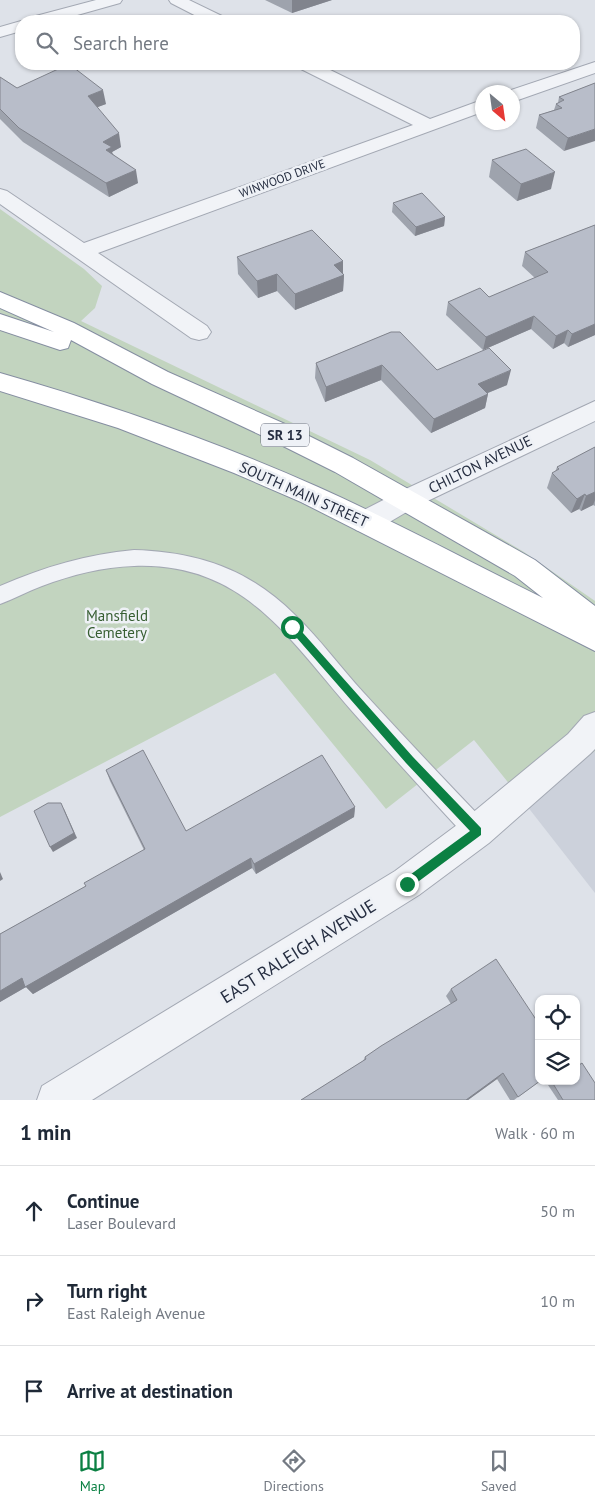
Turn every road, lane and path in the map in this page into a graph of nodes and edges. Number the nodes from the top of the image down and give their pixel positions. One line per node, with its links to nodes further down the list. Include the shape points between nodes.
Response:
1 (114, 0): 3 (street)
2 (177, 0): 4 (street)
3 (60, 15)
4 (206, 15)
5 (15, 28): 6 (street)
6 (0, 32)
7 (595, 67): 9 (street)
8 (317, 70): 11 (street)
9 (520, 93)
10 (475, 108): 11 (street, WINWOOD DRIVE)
11 (428, 125): 13 (street, WINWOOD DRIVE)
12 (0, 195): 13 (street)
13 (82, 251): 16 (street)
14 (0, 299): 17 (highway, via 66,328)
15 (0, 322): 17 (highway, SR 13)
16 (199, 332)
17 (160, 378): 20 (highway, SR 13, via 285,435)
18 (0, 382): 21 (highway, SOUTH MAIN STREET, via 127,422 243,466)
19 (595, 410): 20 (street, CHILTON AVENUE)
20 (406, 500): 21 (street, CHILTON AVENUE); 23 (highway, SR 13, via 525,568)
21 (366, 522): 24 (highway, SOUTH MAIN STREET)
22 (0, 595): 26 (lane, via 68,569 126,557 163,558 203,566 240,583 265,600 292,627 409,760)
23 (595, 623)
24 (595, 638)
25 (595, 726): 26 (street, EAST RALEIGH AVENUE, via 579,744)
26 (478, 831): 27 (street, EAST RALEIGH AVENUE, via 407,884)
27 (56, 1100)

